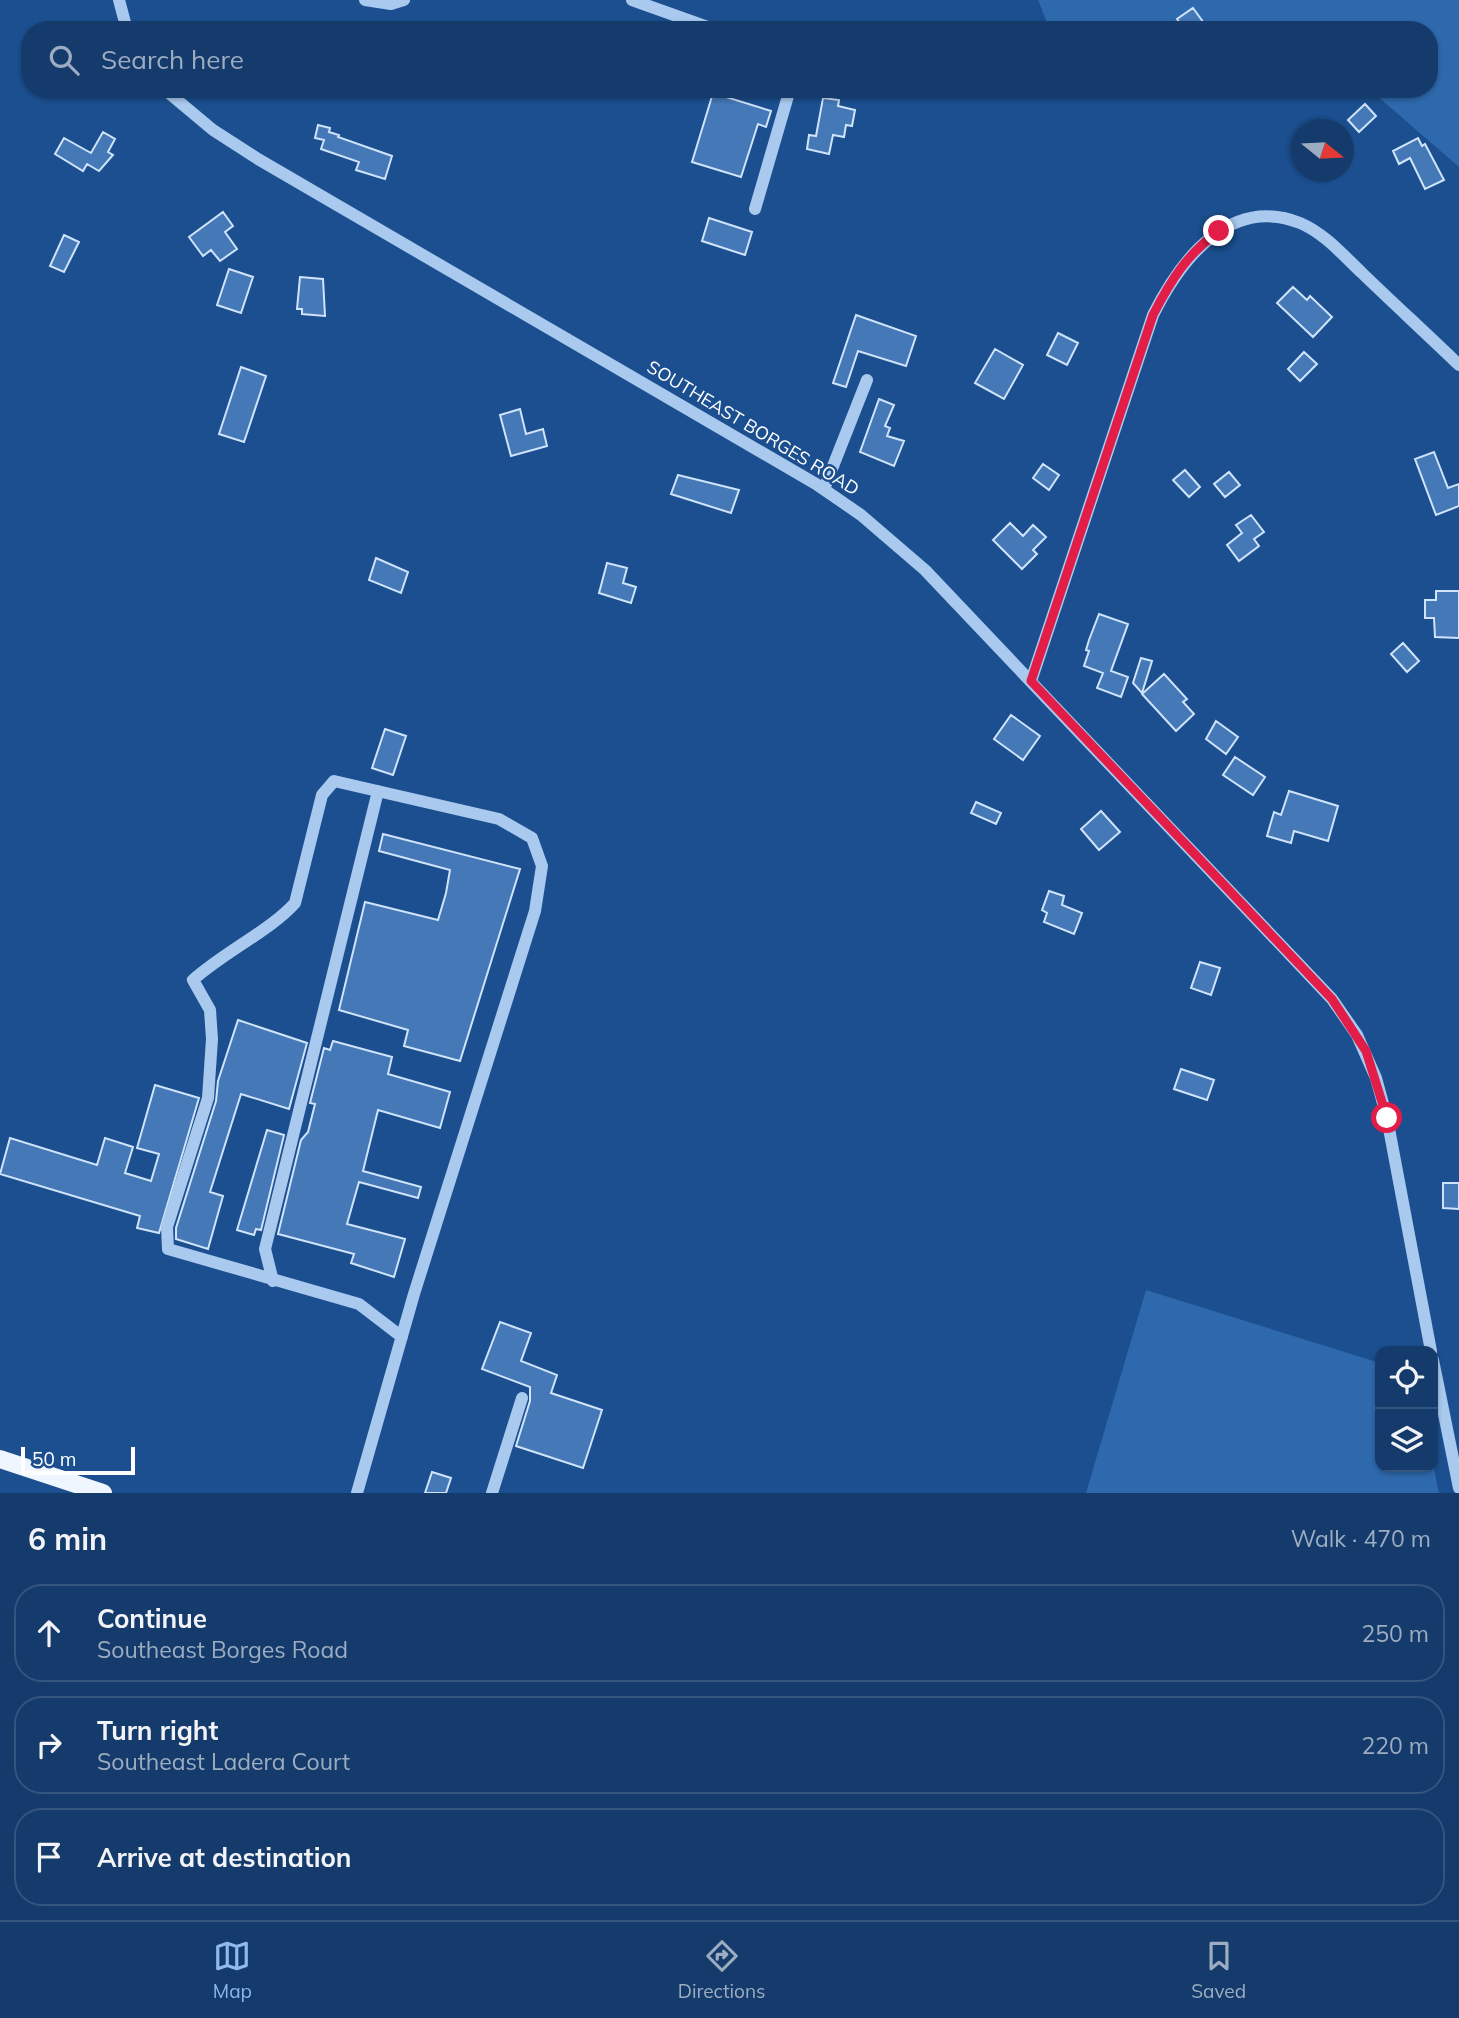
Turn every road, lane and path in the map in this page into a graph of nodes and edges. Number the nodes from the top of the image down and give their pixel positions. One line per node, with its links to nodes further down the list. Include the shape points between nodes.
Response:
1 (119, 0): 5 (street)
2 (365, 0): 3 (street, via 391,4)
3 (404, 0)
4 (632, 0): 6 (street)
5 (125, 21)
6 (691, 21)
7 (175, 98): 12 (street, SOUTHEAST BORGES ROAD, via 258,159)
8 (787, 98): 9 (street)
9 (755, 209)
10 (1459, 365): 13 (street, via 1330,243 1301,223 1283,218 1248,219 1219,231 1196,248 1171,280 1153,315)
11 (867, 380): 12 (street)
12 (824, 489): 13 (street, SOUTHEAST BORGES ROAD, via 908,554)
13 (1031, 681): 17 (street, SOUTHEAST BORGES ROAD, via 1322,988 1357,1035 1387,1118)
14 (378, 791): 15 (street, via 264,1249); 15 (street, via 334,781 322,795 295,903 193,979 209,1010 208,1098 167,1227 168,1249); 16 (street, via 499,819 532,838 542,866 535,911)
15 (273, 1281): 16 (street, via 359,1304)
16 (402, 1337): 23 (street)
17 (1430, 1346)
18 (1438, 1385): 21 (street)
19 (522, 1398): 24 (street)
20 (0, 1459): 22 (main road)
21 (1459, 1488)
22 (103, 1493)
23 (357, 1493)
24 (492, 1493)

